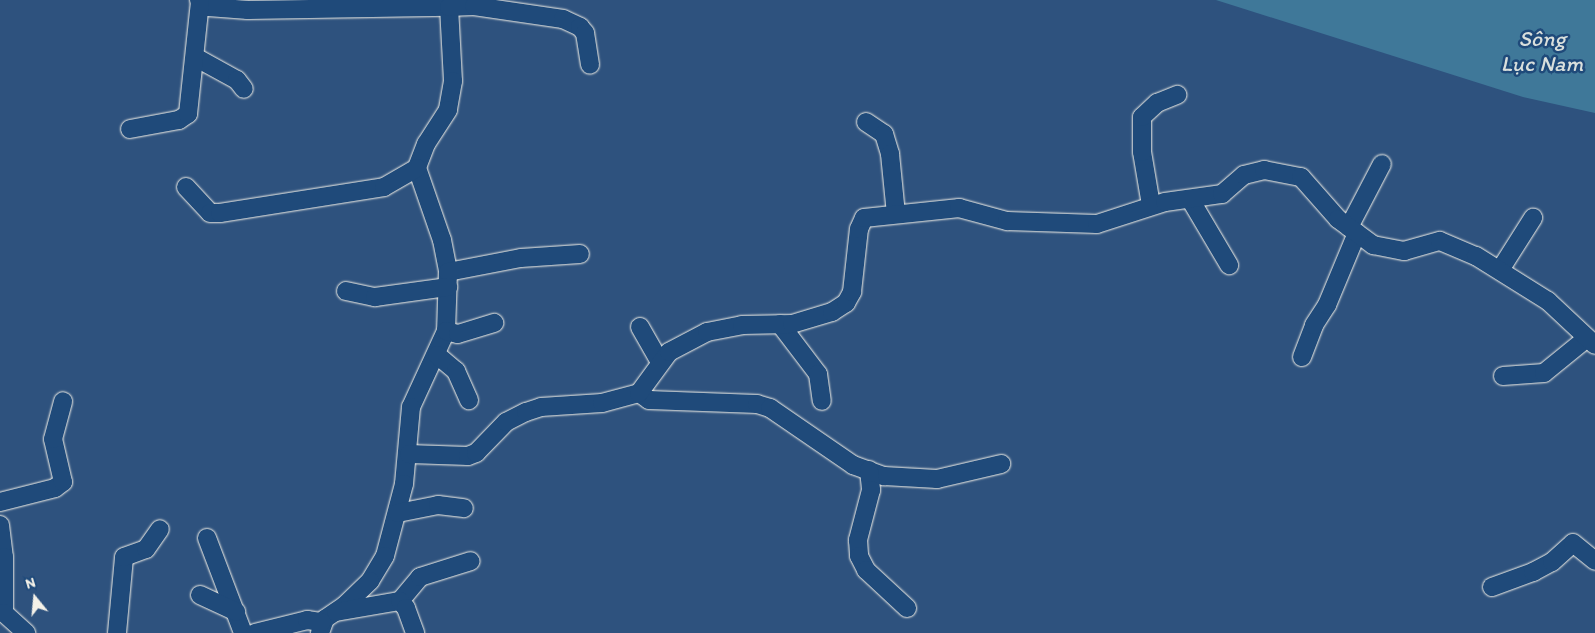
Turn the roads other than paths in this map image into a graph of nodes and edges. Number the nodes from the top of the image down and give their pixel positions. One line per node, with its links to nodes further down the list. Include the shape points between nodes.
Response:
1 (199, 1): 3 (street, via 208,7); 6 (street)
2 (415, 3): 3 (street); 5 (street)
3 (248, 5)
4 (529, 6): 5 (street); 7 (street, via 580,26 585,33)
5 (449, 7): 13 (street, via 453,81 448,110 426,144)
6 (195, 57): 8 (street, via 237,80); 11 (street, via 188,114 179,120)
7 (590, 64)
8 (244, 89)
9 (1177, 95): 16 (street, via 1157,103 1142,118 1142,152)
10 (866, 122): 17 (street, via 884,134 890,154)
11 (130, 129)
12 (1382, 164): 19 (street)
13 (417, 168): 14 (street, via 384,187 220,213 210,213); 23 (street, via 442,240)
14 (186, 187)
15 (1190, 199): 16 (street); 19 (street, via 1222,194 1244,175 1264,170 1301,177); 21 (street)
16 (1151, 205): 17 (street, via 1097,224 1007,221 959,208)
17 (896, 214): 26 (street, via 873,216 861,221 852,292 846,303 816,319)
18 (1533, 218): 22 (street)
19 (1353, 230): 22 (street, via 1373,245 1391,251 1404,251 1440,241); 31 (street, via 1328,305 1314,325)
20 (580, 254): 23 (street, via 521,258)
21 (1229, 265)
22 (1500, 270): 29 (street, via 1548,301)
23 (448, 279): 24 (street, via 375,297); 28 (street)
24 (346, 291)
25 (494, 323): 28 (street, via 458,334)
26 (780, 324): 32 (street, via 742,325 707,332 682,343); 37 (street, via 818,374)
27 (640, 327): 32 (street)
28 (446, 332): 30 (street)
29 (1591, 342): 33 (street, via 1544,372)
30 (437, 355): 35 (street, via 456,371); 38 (street, via 411,407)
31 (1302, 357)
32 (660, 362): 34 (street)
33 (1504, 376)
34 (638, 393): 38 (street, via 602,403 541,407 526,412 506,422 476,453 468,456); 40 (street, via 649,400 757,404 770,408 853,464)
35 (469, 400)
36 (63, 401): 41 (street, via 53,440 63,482 55,488)
37 (822, 401)
38 (409, 454): 43 (street)
39 (1001, 464): 40 (street, via 937,479 906,479)
40 (868, 470): 53 (street, via 871,490 858,540 859,556 866,570)
41 (0, 502)
42 (464, 508): 43 (street, via 438,505)
43 (398, 513): 56 (street, via 385,556 370,581)
44 (0, 525): 47 (street)
45 (160, 529): 58 (street, via 146,549 124,557)
46 (208, 538): 54 (street)
47 (2, 556): 55 (street)
48 (471, 561): 52 (street, via 420,577)
49 (1595, 561): 50 (street, via 1581,547 1571,544 1552,562)
50 (1492, 587)
51 (200, 595): 54 (street)
52 (400, 601): 56 (street); 61 (street)
53 (907, 608)
54 (236, 612): 59 (street)
55 (5, 620): 57 (street)
56 (326, 622): 60 (street, via 307,620)
57 (26, 633)
58 (117, 633)
59 (243, 633)
60 (255, 633)
61 (415, 633)

